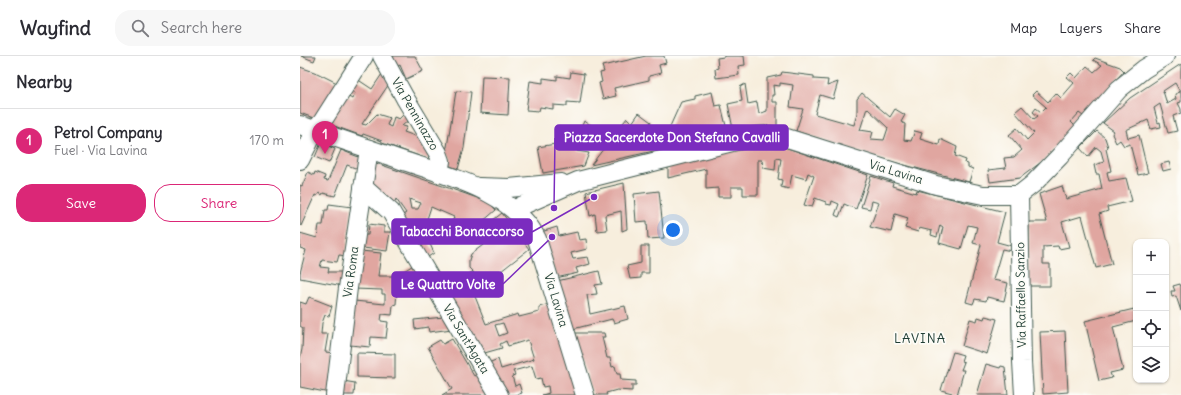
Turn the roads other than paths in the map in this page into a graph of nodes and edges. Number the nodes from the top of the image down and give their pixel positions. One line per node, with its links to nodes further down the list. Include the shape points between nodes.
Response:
1 (364, 56): 4 (street, via 322,122)
2 (382, 56): 7 (street, Via Penninazzo, via 438,152 441,161)
3 (1165, 56): 11 (street, via 1119,89 1060,156)
4 (307, 127): 5 (street, Via Lavina); 6 (street)
5 (369, 149): 7 (street, Via Lavina); 9 (street, Via Roma)
6 (300, 160)
7 (439, 173): 10 (street, Via Lavina)
8 (578, 181): 10 (street, Via Lavina, via 509,188); 11 (street, Via Lavina, via 756,136 769,135 787,138 936,185 983,195); 12 (street, Via Lavina, via 521,206)
9 (364, 187): 13 (street, Via Roma); 14 (street, Via Sant'Agata, via 391,212)
10 (478, 187): 12 (street, Via Lavina)
11 (1019, 195): 16 (street, Via Raffaello Sanzio)
12 (516, 211): 15 (street, Via Lavina, via 531,227 536,239)
13 (335, 395)
14 (499, 395)
15 (585, 395)
16 (1024, 395)

